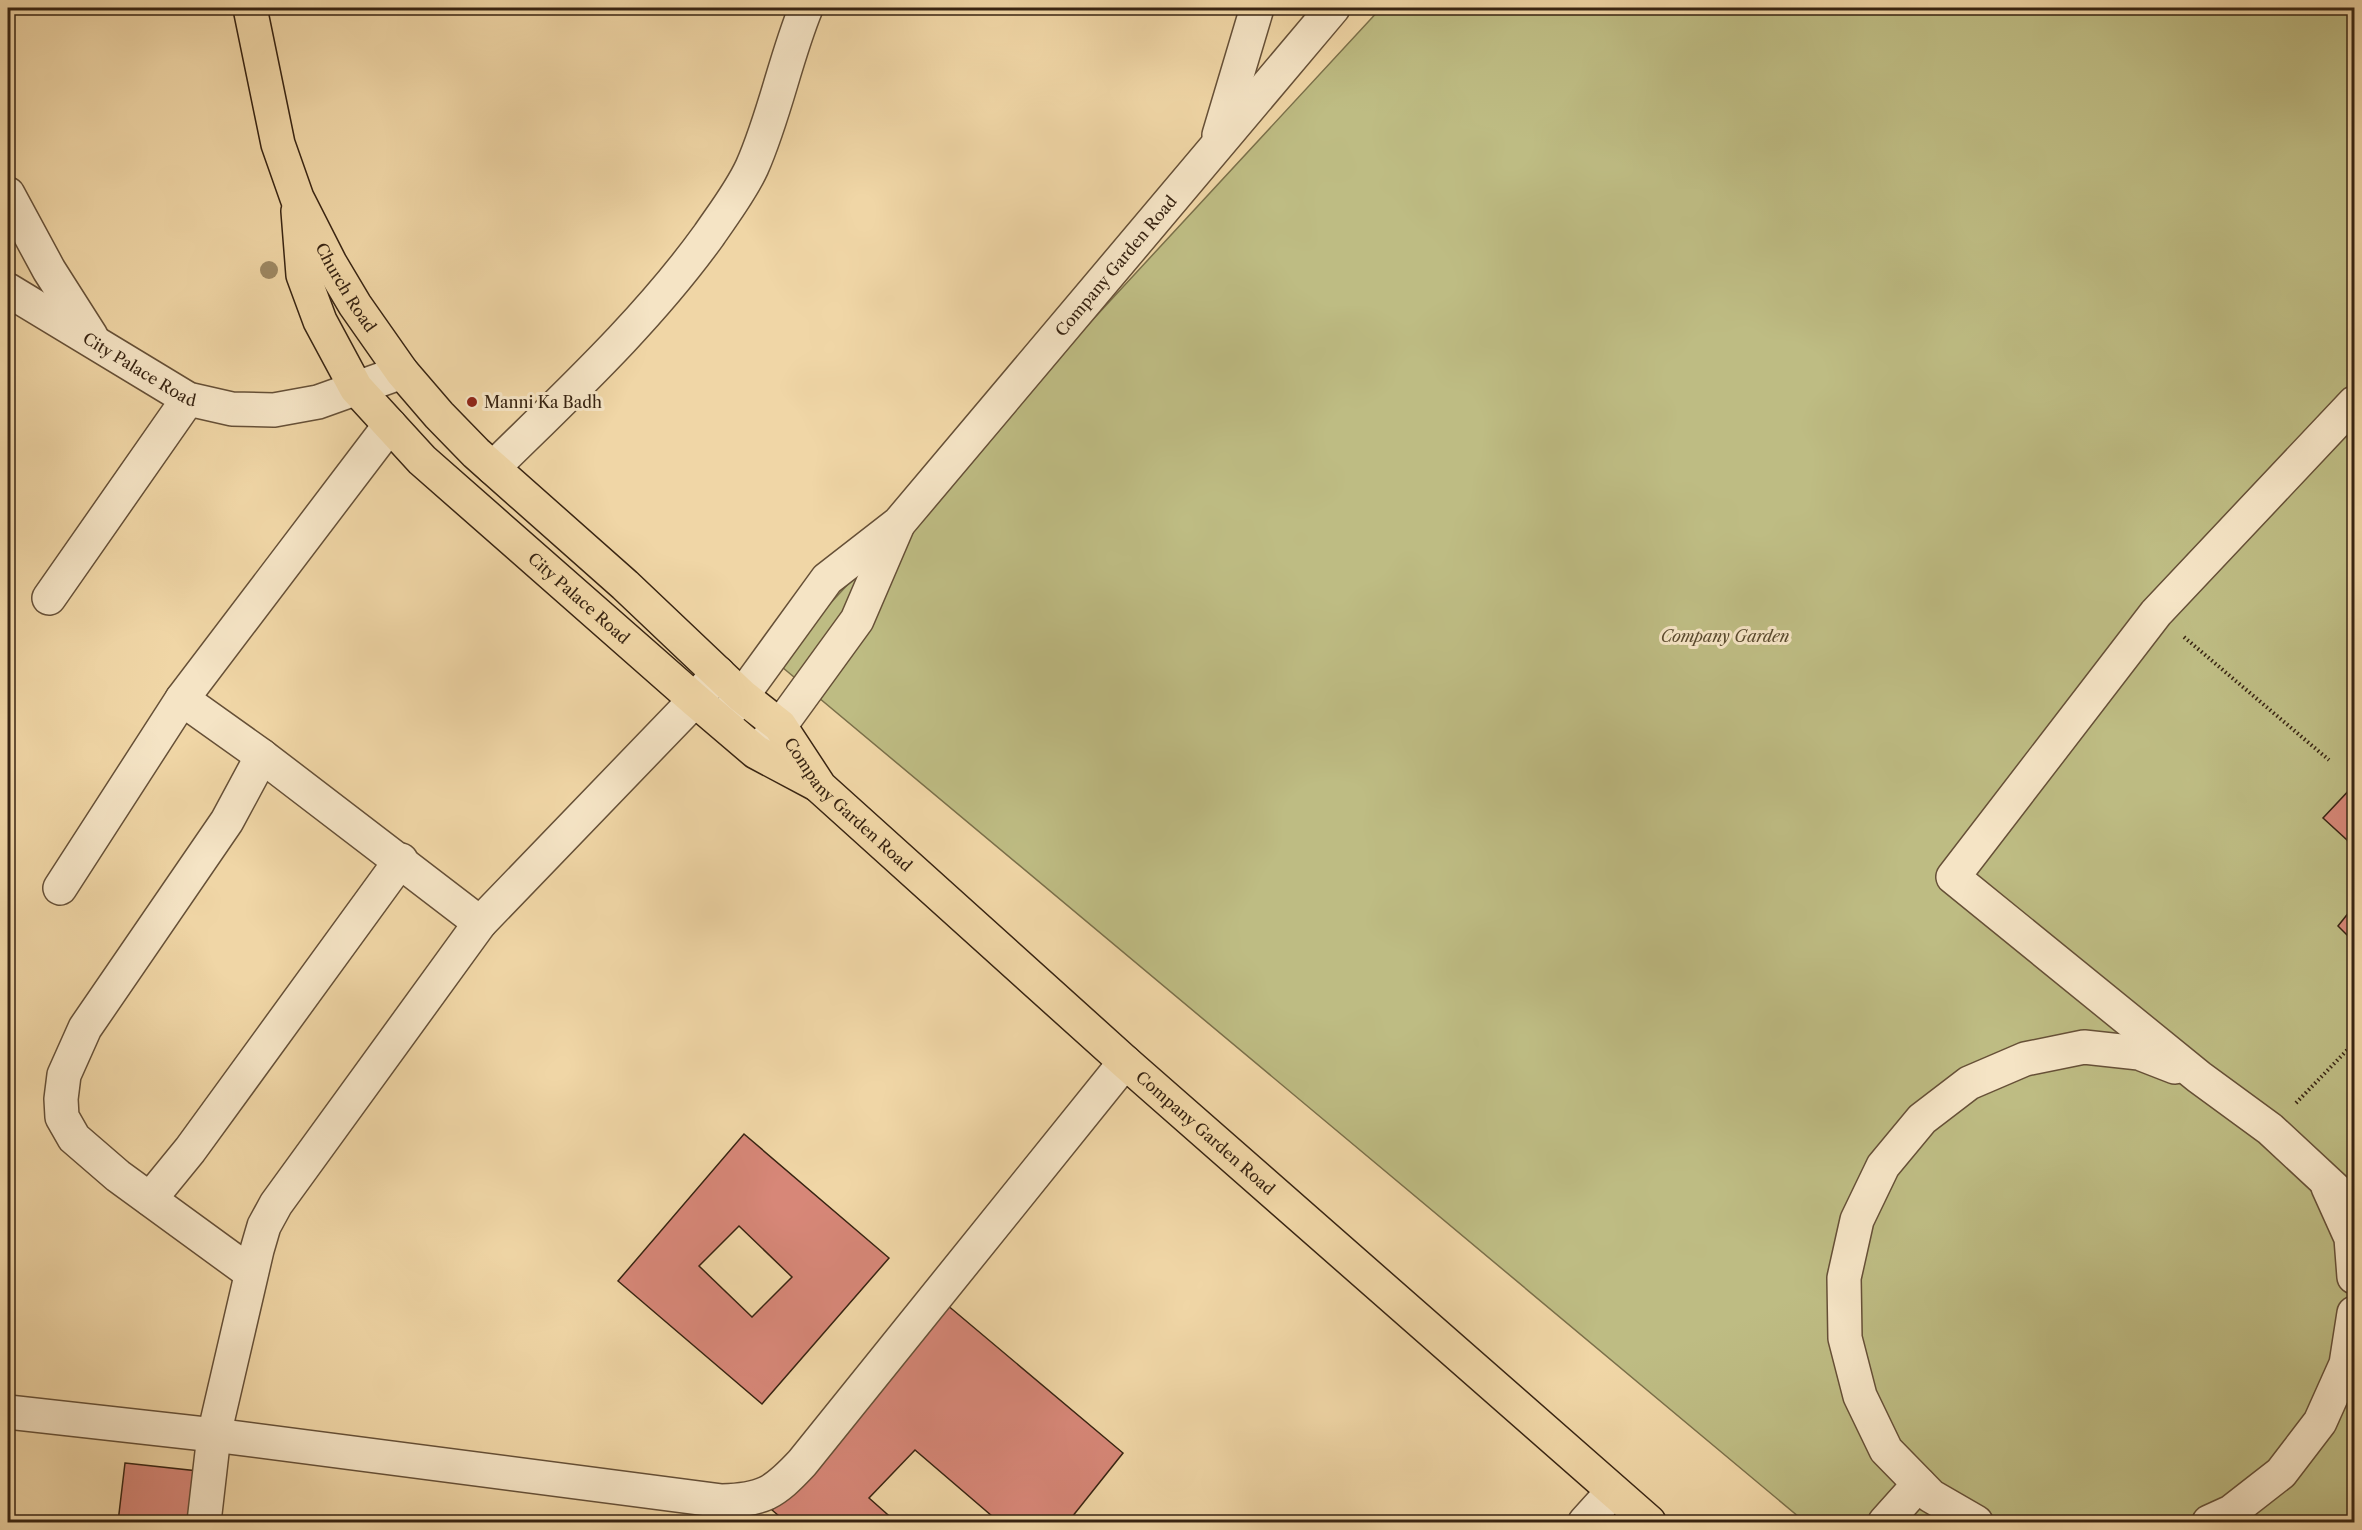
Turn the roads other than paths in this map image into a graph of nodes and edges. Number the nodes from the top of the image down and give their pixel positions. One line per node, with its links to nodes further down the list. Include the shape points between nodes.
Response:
1 (250, 8): 7 (main road, Church Road, via 278,144)
2 (806, 8): 15 (street, via 768,126 734,200 666,290 610,352)
3 (1257, 8): 5 (street)
4 (1333, 8): 5 (street, Company Garden Road)
5 (1215, 148): 16 (street, Company Garden Road)
6 (8, 194): 9 (street, via 49,270)
7 (297, 198): 10 (main road, Church Road, via 355,305); 11 (main road, Church Road, via 303,275 320,321)
8 (8, 290): 9 (street, City Palace Road)
9 (95, 342): 12 (street, City Palace Road)
10 (402, 372): 11 (street, City Palace Road); 15 (main road)
11 (356, 388): 12 (street, City Palace Road, via 318,402 274,410 232,408); 14 (main road, City Palace Road)
12 (188, 399): 17 (street)
13 (2355, 403): 31 (street, via 2156,613 1953,877)
14 (390, 425): 20 (street); 21 (main road, City Palace Road, via 422,460)
15 (493, 468): 18 (main road, via 626,585)
16 (899, 523): 19 (street, Company Garden Road, via 827,579); 23 (street, Company Garden Road, via 857,620)
17 (49, 598)
18 (718, 673): 19 (main road); 21 (street)
19 (742, 696): 22 (street, Company Garden Road); 23 (main road, Company Garden Road)
20 (182, 699): 25 (street); 28 (street)
21 (694, 700): 22 (main road, City Palace Road); 29 (street)
22 (720, 721): 24 (main road, City Palace Road)
23 (780, 726): 24 (street, Company Garden Road); 26 (main road, Company Garden Road)
24 (756, 752): 26 (main road, City Palace Road)
25 (262, 756): 27 (street); 33 (street, via 227,820 85,1028 64,1075 62,1117 75,1138)
26 (820, 787): 30 (main road, Company Garden Road)
27 (401, 860): 29 (street); 33 (street)
28 (60, 888)
29 (480, 923): 35 (street, via 276,1204 264,1226)
30 (1125, 1062): 39 (street, via 802,1463 766,1495 722,1501); 41 (main road, Company Garden Road)
31 (2199, 1077): 32 (street, via 2270,1129); 40 (street, via 2139,1053 2084,1047 2025,1059 1969,1083 1922,1119 1883,1166 1857,1220 1844,1278 1845,1338 1860,1396 1886,1450)
32 (2326, 1183): 34 (street); 36 (street, via 2351,1238)
33 (150, 1199): 35 (street)
34 (2355, 1207)
35 (251, 1273): 39 (street)
36 (2355, 1277)
37 (2355, 1313): 47 (street, via 2346,1364 2320,1422 2281,1473 2231,1512)
38 (8, 1412): 39 (street)
39 (214, 1435): 42 (street)
40 (1919, 1484): 45 (street); 46 (street, via 1931,1496)
41 (1613, 1491): 43 (street); 44 (main road, Company Garden Road)
42 (204, 1522)
43 (1585, 1522)
44 (1649, 1522)
45 (1885, 1522)
46 (1976, 1522)
47 (2208, 1522)

